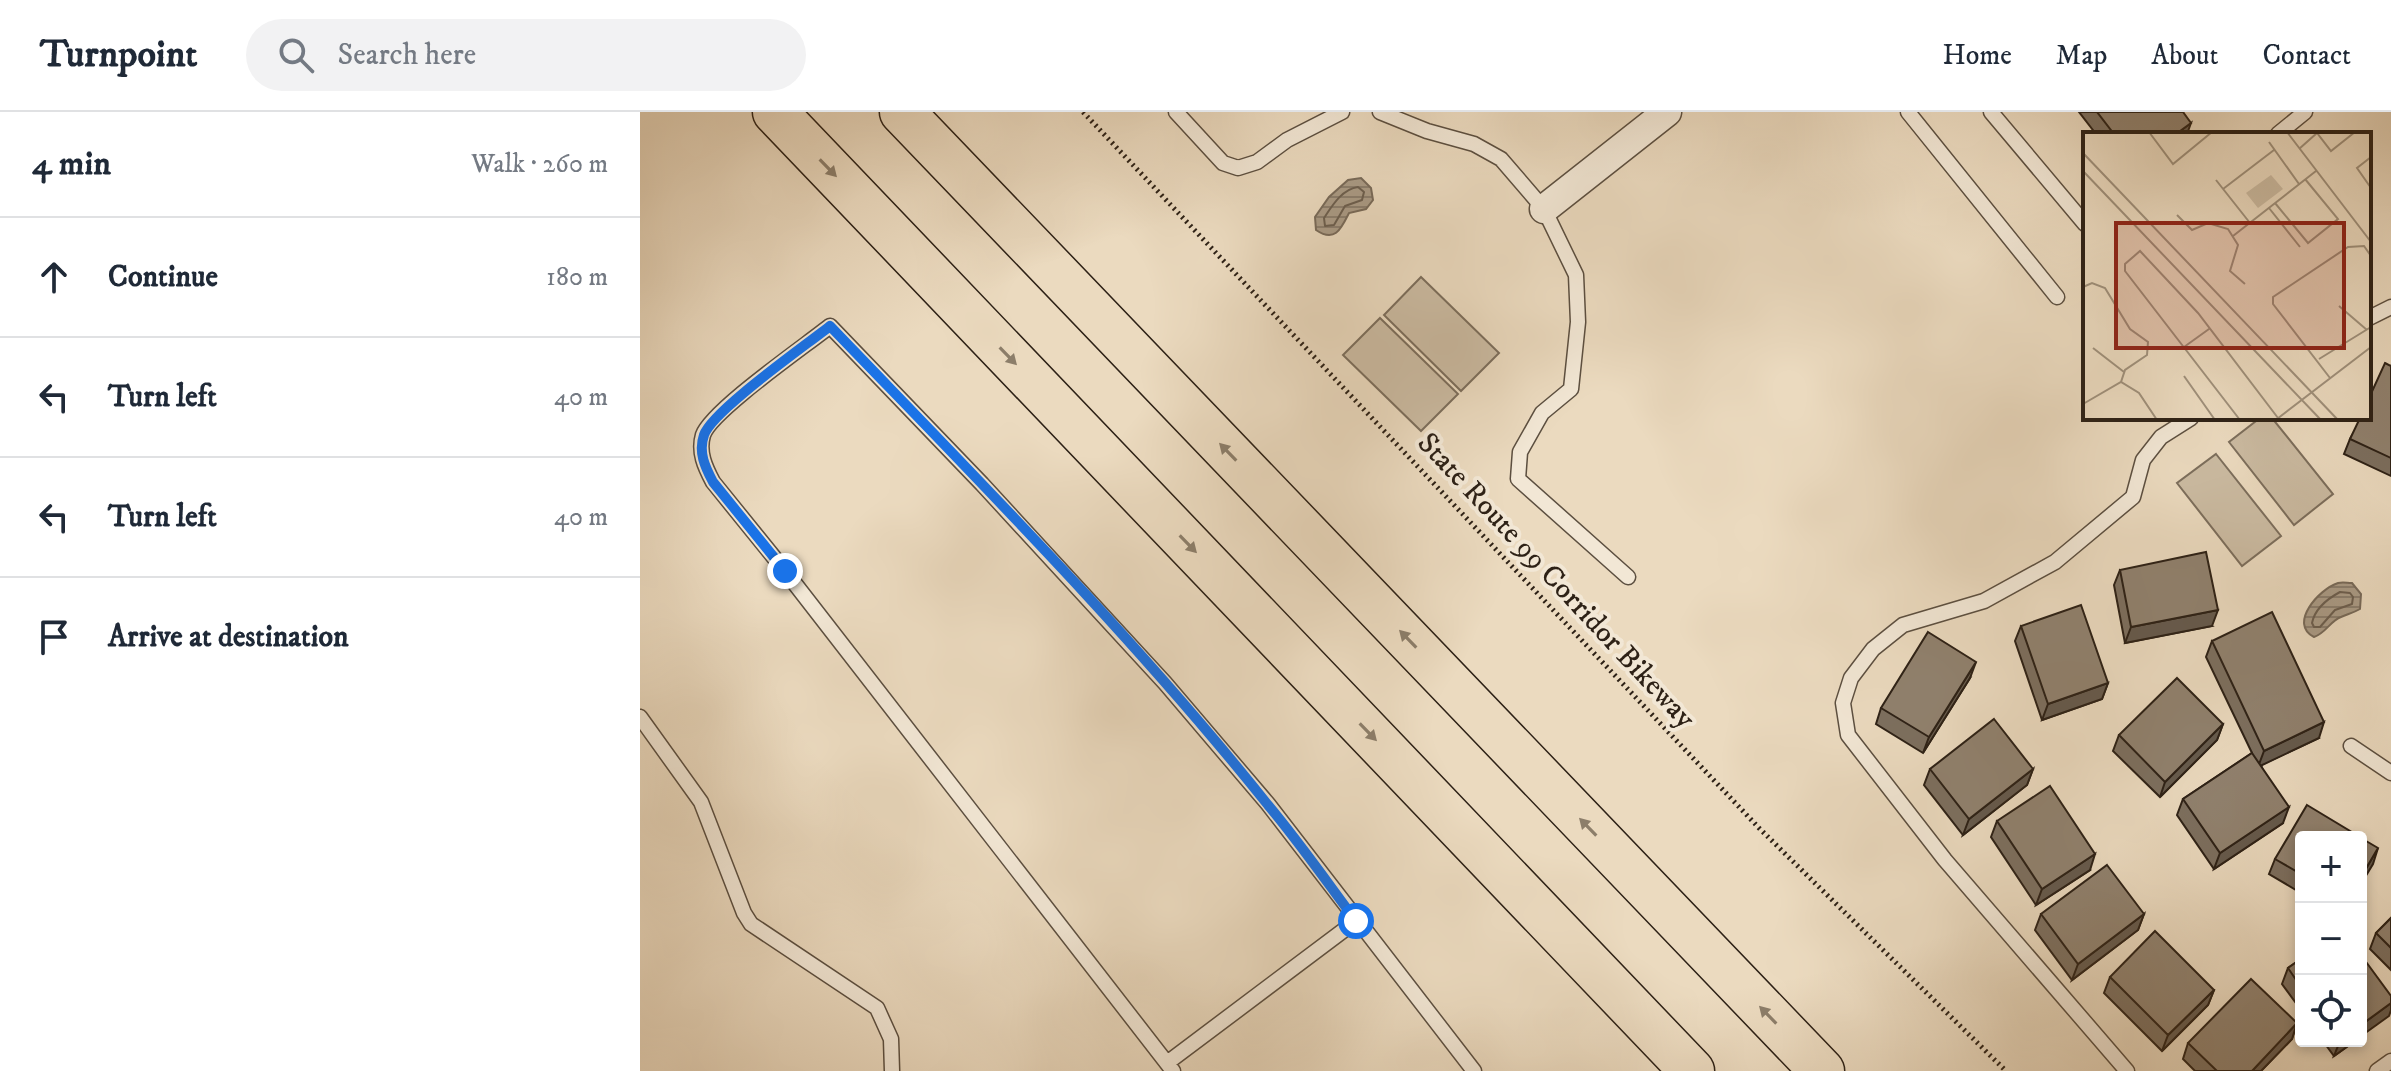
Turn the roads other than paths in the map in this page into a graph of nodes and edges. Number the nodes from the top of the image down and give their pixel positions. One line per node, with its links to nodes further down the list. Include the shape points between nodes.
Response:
1 (775, 112): 26 (highway, one-way to 26)
2 (902, 112): 27 (highway, one-way to 2)
3 (1176, 112): 4 (lane, via 1223,163 1238,168)
4 (1342, 112)
5 (1380, 112): 11 (lane, via 1474,144 1501,159)
6 (1667, 112): 11 (street)
7 (1908, 112): 13 (lane)
8 (1991, 112): 12 (lane)
9 (2305, 112): 10 (lane)
10 (2280, 132)
11 (1544, 209): 17 (lane, via 1576,275 1578,322 1571,389 1542,413 1520,452 1518,479)
12 (2083, 222)
13 (2057, 297)
14 (2391, 307): 15 (lane)
15 (2371, 317)
16 (2188, 420): 28 (lane, via 2161,437 2143,460 2133,497 2055,562 1984,601 1903,625 1873,649 1851,678 1843,703 1848,735 1945,860)
17 (1628, 577)
18 (640, 717): 24 (lane, via 701,802 751,924 877,1008 891,1039)
19 (2351, 746): 20 (lane)
20 (2391, 773)
21 (1356, 921): 23 (lane); 23 (lane, via 1268,804 1165,683 830,326 719,412 703,435 701,449 713,482); 25 (lane)
22 (2391, 1061): 29 (lane)
23 (1170, 1067)
24 (892, 1071)
25 (1474, 1071)
26 (1692, 1071)
27 (1822, 1071)
28 (2127, 1071)
29 (2377, 1071)

